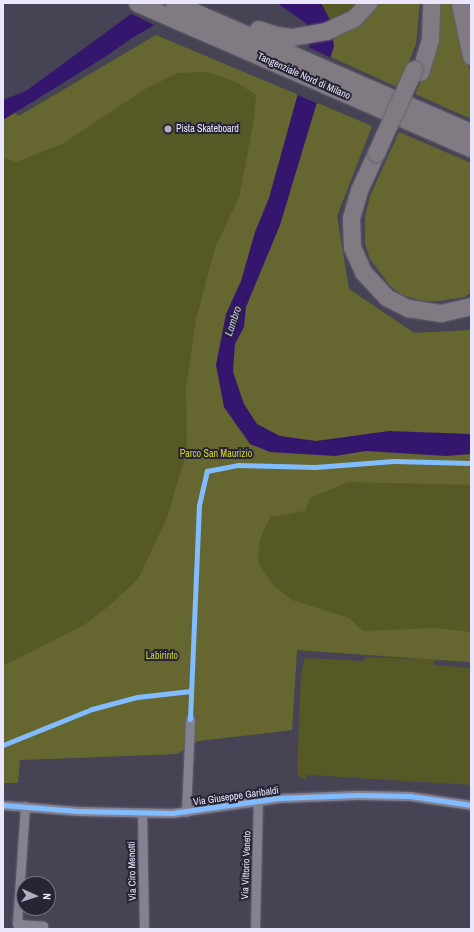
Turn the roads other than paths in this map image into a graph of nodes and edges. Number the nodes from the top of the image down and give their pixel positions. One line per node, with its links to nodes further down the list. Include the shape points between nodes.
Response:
1 (137, 3): 7 (highway, Tangenziale Nord di Milano)
2 (174, 3): 7 (highway, Tangenziale Nord di Milano)
3 (368, 3): 7 (highway, via 354,18 340,27 292,37)
4 (425, 3): 10 (highway)
5 (431, 3): 10 (highway, via 430,39)
6 (460, 3): 8 (highway)
7 (197, 12): 9 (highway); 9 (highway, Tangenziale Nord di Milano)
8 (471, 56)
9 (296, 70): 11 (highway); 11 (highway, Tangenziale Nord di Milano)
10 (417, 70): 14 (highway)
11 (335, 87): 12 (highway, Tangenziale Nord di Milano); 13 (highway, Tangenziale Nord di Milano); 15 (highway)
12 (471, 132)
13 (471, 148)
14 (379, 154): 16 (highway, via 358,218 359,246 370,271 390,291 420,305 452,305); 17 (highway, via 359,190 351,218 352,247 363,272 386,297 408,308 441,313)
15 (471, 158)
16 (471, 297)
17 (471, 306)
18 (190, 719): 23 (street)
19 (258, 801): 21 (street, Via Giuseppe Garibaldi, via 310,796 388,795); 23 (street, Via Giuseppe Garibaldi); 27 (street, Via Vittorio Veneto)
20 (3, 805): 22 (street, Via Giuseppe Garibaldi)
21 (471, 805)
22 (25, 806): 24 (street, Via Giuseppe Garibaldi); 25 (street, via 17,924 43,926)
23 (186, 812): 24 (street, Via Giuseppe Garibaldi)
24 (142, 813): 26 (street, Via Ciro Menotti)
25 (43, 929)
26 (144, 929)
27 (256, 929)

